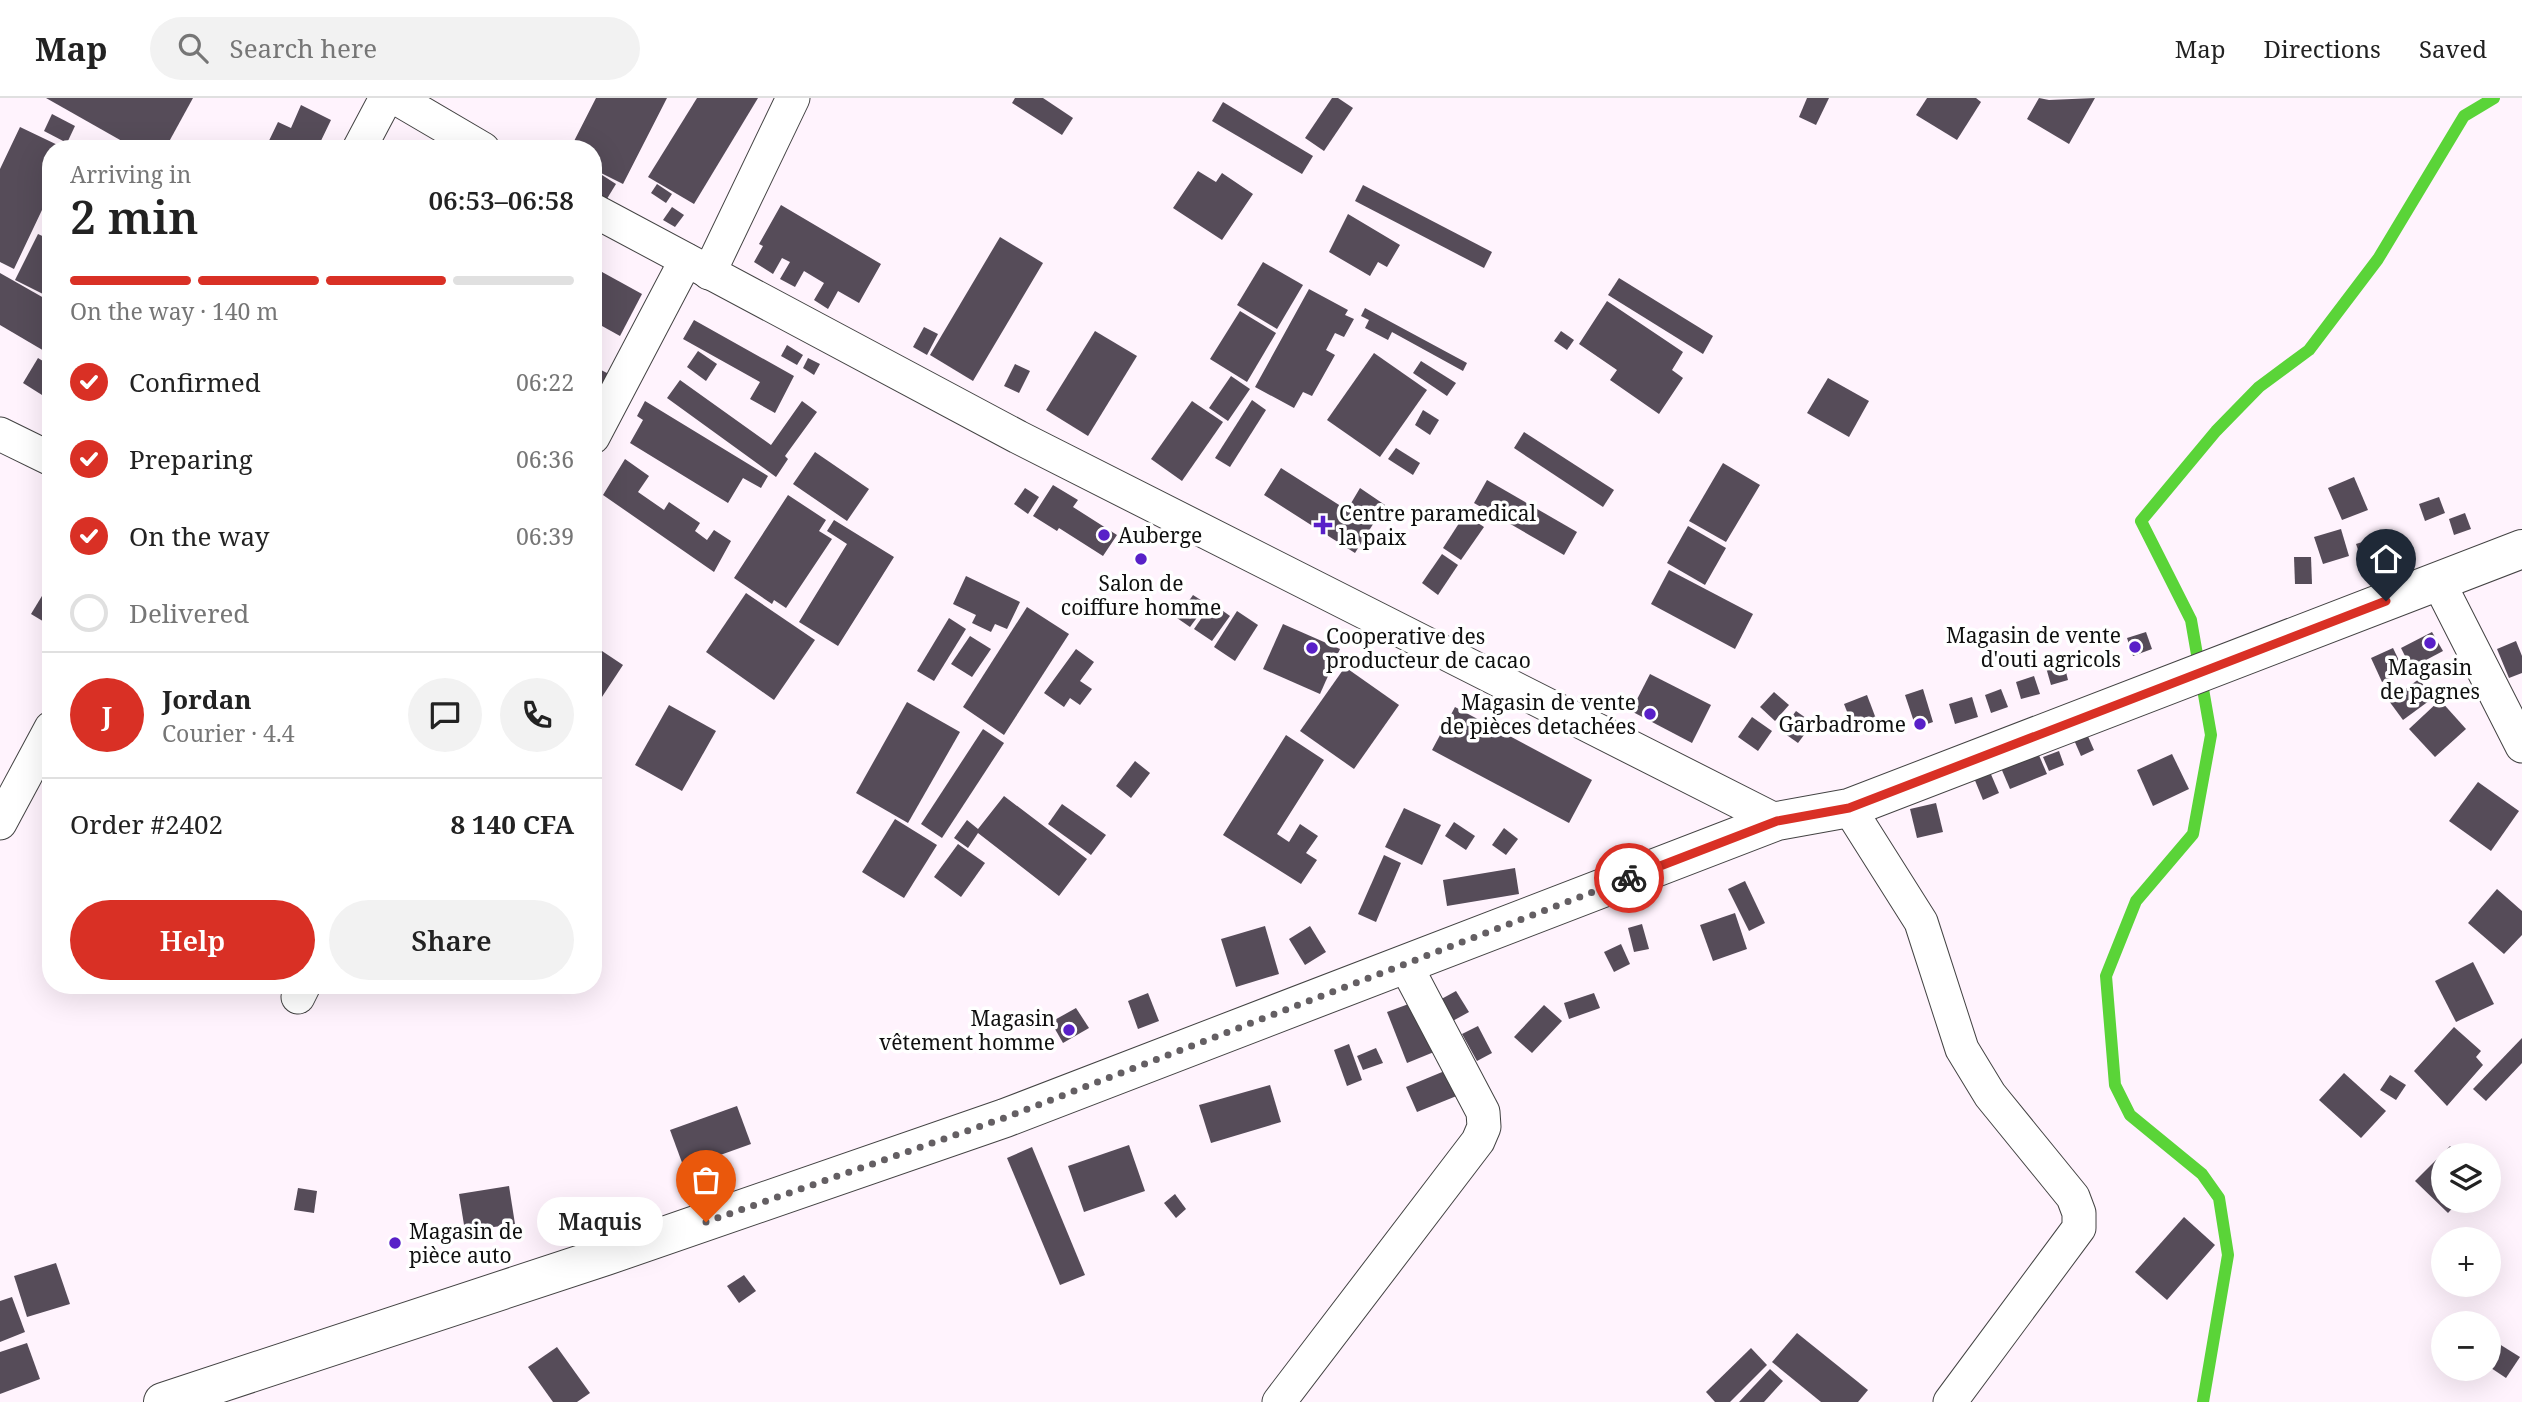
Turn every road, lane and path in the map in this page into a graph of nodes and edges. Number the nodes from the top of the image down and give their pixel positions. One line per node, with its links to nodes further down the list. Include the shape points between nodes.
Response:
1 (386, 98): 4 (street)
2 (396, 98): 5 (street)
3 (793, 98): 7 (street)
4 (364, 140)
5 (467, 140)
6 (602, 216): 7 (street)
7 (698, 267): 8 (street); 16 (street, via 1018,437)
8 (602, 422)
9 (0, 433): 10 (street)
10 (42, 454)
11 (2522, 549): 12 (street)
12 (2438, 581): 14 (street); 15 (street)
13 (42, 745): 17 (street)
14 (2522, 746)
15 (1849, 808): 16 (street); 21 (street, via 1921,922 1962,1049 1990,1095 2073,1197 2080,1213 2079,1228)
16 (1777, 821): 18 (street)
17 (0, 823)
18 (1405, 964): 19 (street, via 1004,1118); 20 (street, via 1483,1112 1485,1127)
19 (163, 1402)
20 (1279, 1402)
21 (1950, 1402)

